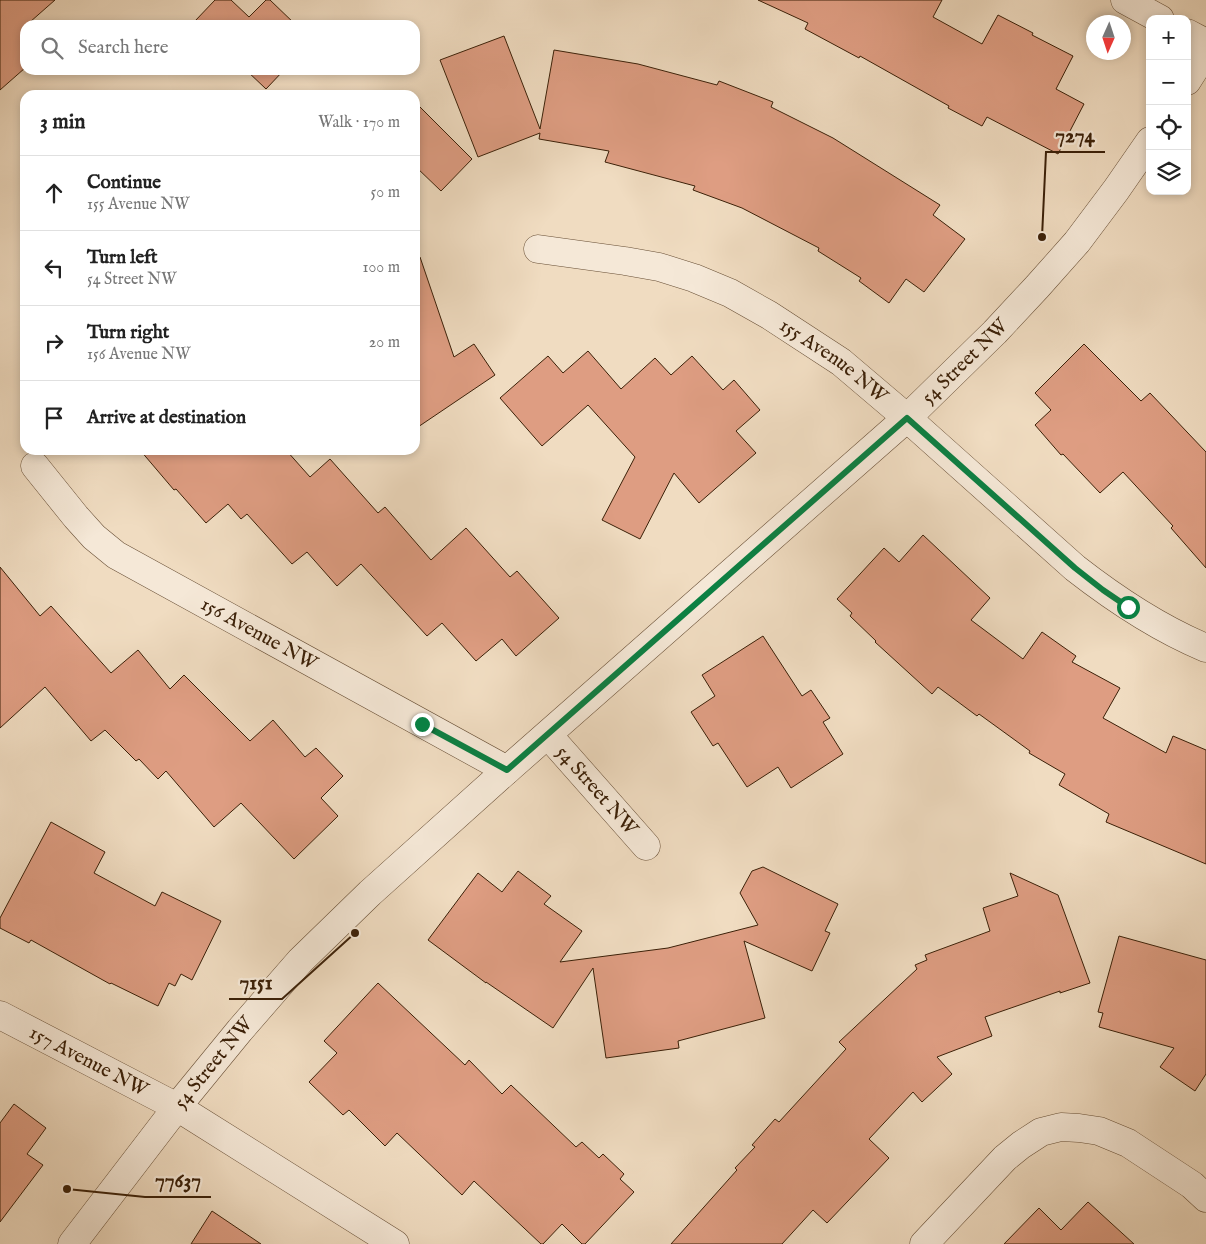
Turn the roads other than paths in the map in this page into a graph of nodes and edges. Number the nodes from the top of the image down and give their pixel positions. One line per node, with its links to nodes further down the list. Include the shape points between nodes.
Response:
1 (1125, 0): 2 (street)
2 (1153, 15)
3 (1191, 35): 4 (street)
4 (1206, 43)
5 (1206, 50): 6 (street)
6 (1191, 74)
7 (1146, 147): 9 (street, 54 Street NW, via 1077,242 1037,288)
8 (538, 249): 9 (street, 155 Avenue NW, via 659,267 730,293 841,362)
9 (907, 418): 11 (street, 155 Avenue NW, via 1103,590 1140,615); 12 (street, 54 Street NW)
10 (36, 466): 13 (street, 156 Avenue NW, via 76,517 116,555)
11 (1206, 648)
12 (548, 735): 13 (street, 54 Street NW); 14 (street, 54 Street NW)
13 (507, 770): 16 (street, 54 Street NW, via 370,893 300,961)
14 (646, 846)
15 (0, 1015): 16 (street, 157 Avenue NW)
16 (177, 1107): 18 (street, 54 Street NW); 19 (street, 157 Avenue NW)
17 (1206, 1198): 20 (street, via 1192,1185 1128,1143 1099,1131 1061,1127 1041,1132 1005,1158)
18 (72, 1244)
19 (395, 1244)
20 (924, 1244)

